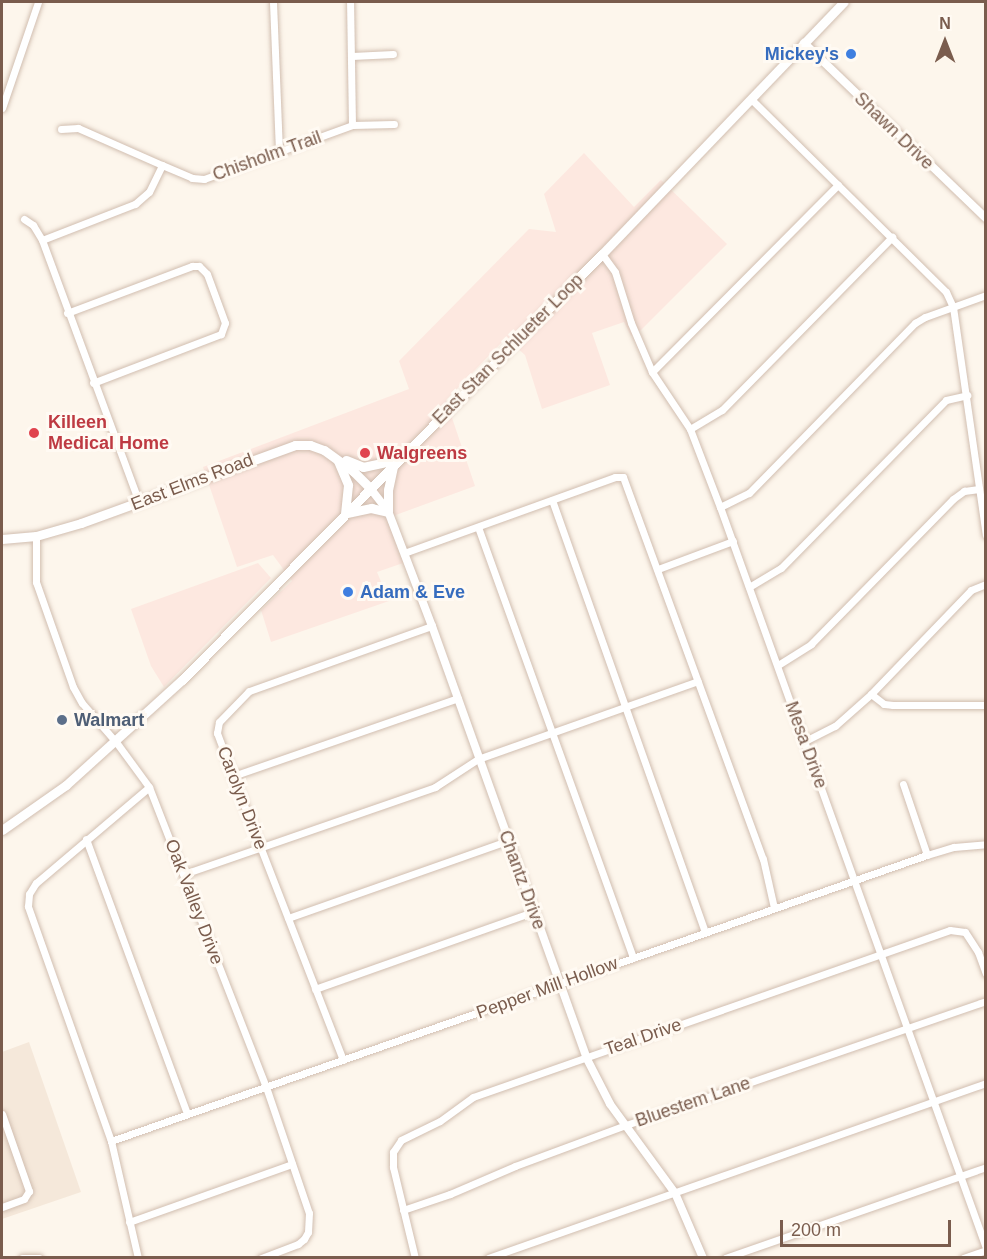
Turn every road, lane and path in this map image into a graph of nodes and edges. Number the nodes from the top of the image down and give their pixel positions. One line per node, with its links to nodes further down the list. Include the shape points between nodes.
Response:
1 (38, 2): 9 (street)
2 (273, 2): 13 (street)
3 (350, 2): 7 (street)
4 (844, 2): 5 (main road, East Stan Schlueter Loop)
5 (804, 43): 8 (main road, East Stan Schlueter Loop); 16 (street, Shawn Drive)
6 (393, 54): 7 (street)
7 (352, 56): 11 (street)
8 (752, 100): 15 (street); 20 (main road, East Stan Schlueter Loop)
9 (2, 108)
10 (394, 124): 11 (street, Chisholm Trail)
11 (352, 125): 13 (street, Chisholm Trail)
12 (61, 129): 14 (street, Chisholm Trail, via 78,128)
13 (279, 153): 14 (street, Chisholm Trail, via 204,179)
14 (162, 165): 19 (street, via 149,192 135,204)
15 (838, 185): 18 (street); 24 (street)
16 (986, 218)
17 (24, 219): 19 (street)
18 (892, 237): 22 (street, via 946,292); 27 (street, via 722,410)
19 (42, 240): 23 (street)
20 (602, 254): 24 (street, Mesa Drive, via 615,272); 29 (main road, East Stan Schlueter Loop)
21 (986, 295): 22 (street)
22 (953, 307): 26 (street); 34 (street, via 915,324 749,493)
23 (67, 313): 25 (street); 25 (street, via 192,266 204,270 215,296 225,324 221,334)
24 (652, 372): 27 (street, Mesa Drive)
25 (93, 383): 33 (street)
26 (967, 395): 31 (street); 45 (street, via 945,400 781,568)
27 (690, 429): 34 (street, Mesa Drive)
28 (337, 458): 29 (main road, via 363,467); 30 (main road, East Elms Road); 33 (main road, East Elms Road, via 317,446 295,445); 36 (main road, via 348,485)
29 (396, 461): 30 (main road, East Stan Schlueter Loop); 35 (main road, via 390,476)
30 (370, 488): 35 (street, Chantz Drive); 36 (main road, East Stan Schlueter Loop)
31 (979, 489): 38 (street); 47 (street, via 964,491 953,499 811,644)
32 (552, 500): 37 (street); 43 (street, via 621,477); 52 (street)
33 (139, 502): 39 (main road, East Elms Road)
34 (720, 507): 41 (street, Mesa Drive)
35 (388, 512): 36 (main road, via 370,508); 42 (street, Chantz Drive)
36 (345, 514): 55 (main road, East Stan Schlueter Loop)
37 (478, 527): 42 (street); 53 (street)
38 (986, 535)
39 (36, 536): 40 (main road, East Elms Road); 55 (street, Oak Valley Drive, via 36,582 73,687)
40 (2, 539)
41 (733, 541): 43 (street); 45 (street, Mesa Drive)
42 (404, 553): 46 (street, Chantz Drive)
43 (658, 569): 48 (street)
44 (986, 584): 49 (street, via 971,590)
45 (749, 587): 47 (street, Mesa Drive)
46 (432, 626): 50 (street, Chantz Drive); 57 (street, Carolyn Drive, via 249,691 219,722 217,733)
47 (778, 665): 54 (street, Mesa Drive)
48 (698, 681): 52 (street); 68 (street, via 764,859)
49 (871, 694): 51 (street, via 884,704 893,705); 54 (street, via 835,726)
50 (458, 698): 56 (street, Chantz Drive); 57 (street)
51 (986, 705)
52 (625, 706): 53 (street); 71 (street)
53 (552, 733): 56 (street); 73 (street)
54 (805, 741): 67 (street, Mesa Drive)
55 (116, 742): 59 (street, Oak Valley Drive); 60 (main road, East Stan Schlueter Loop, via 66,785)
56 (478, 759): 62 (street, Chantz Drive); 64 (street, via 435,788)
57 (233, 776): 64 (street, Carolyn Drive)
58 (903, 784): 65 (street)
59 (149, 788): 61 (street); 66 (street, Oak Valley Drive)
60 (2, 830)
61 (86, 839): 85 (street); 87 (street, via 36,883 28,906)
62 (507, 841): 69 (street, Chantz Drive); 70 (street)
63 (986, 844): 65 (street, Pepper Mill Hollow)
64 (261, 848): 66 (street); 70 (street, Carolyn Drive)
65 (927, 855): 67 (street, Pepper Mill Hollow)
66 (183, 874): 82 (street, Oak Valley Drive)
67 (855, 880): 68 (street, Pepper Mill Hollow); 72 (street, Mesa Drive)
68 (774, 908): 71 (street, Pepper Mill Hollow)
69 (533, 912): 75 (street, Chantz Drive); 76 (street)
70 (288, 918): 76 (street, Carolyn Drive)
71 (705, 932): 73 (street, Pepper Mill Hollow)
72 (882, 954): 74 (street, Teal Drive, via 950,930 965,932); 78 (street, Mesa Drive); 79 (street, Teal Drive)
73 (633, 958): 75 (street, Pepper Mill Hollow)
74 (986, 974)
75 (560, 984): 79 (street, Chantz Drive); 80 (street, Pepper Mill Hollow)
76 (315, 989): 80 (street, Carolyn Drive)
77 (986, 1001): 78 (street, Bluestem Lane)
78 (908, 1029): 83 (street, Mesa Drive); 86 (street, Bluestem Lane)
79 (586, 1057): 86 (street, Chantz Drive, via 610,1104); 93 (street, Teal Drive, via 483,1093 401,1140 392,1159)
80 (343, 1060): 82 (street, Pepper Mill Hollow)
81 (986, 1083): 83 (street)
82 (266, 1087): 85 (street, Pepper Mill Hollow); 88 (street, Oak Valley Drive)
83 (932, 1102): 90 (street, Mesa Drive); 91 (street)
84 (2, 1114): 92 (street, via 28,1191 24,1199)
85 (187, 1114): 87 (street, Pepper Mill Hollow)
86 (626, 1125): 91 (street, Chantz Drive); 93 (street, Bluestem Lane)
87 (111, 1141): 94 (street)
88 (292, 1164): 94 (street); 96 (street, Oak Valley Drive, via 309,1213 308,1232)
89 (986, 1167): 90 (street)
90 (959, 1176): 95 (street, Mesa Drive); 104 (street)
91 (675, 1193): 102 (street); 103 (street, Chantz Drive)
92 (2, 1207)
93 (404, 1210): 101 (street, Teal Drive)
94 (129, 1222): 99 (street)
95 (986, 1249): 105 (street)
96 (284, 1254): 100 (street, Oak Valley Drive)
97 (22, 1257): 98 (street)
98 (39, 1257)
99 (138, 1257)
100 (261, 1257)
101 (415, 1257)
102 (488, 1257)
103 (702, 1257)
104 (725, 1257)
105 (963, 1257)

